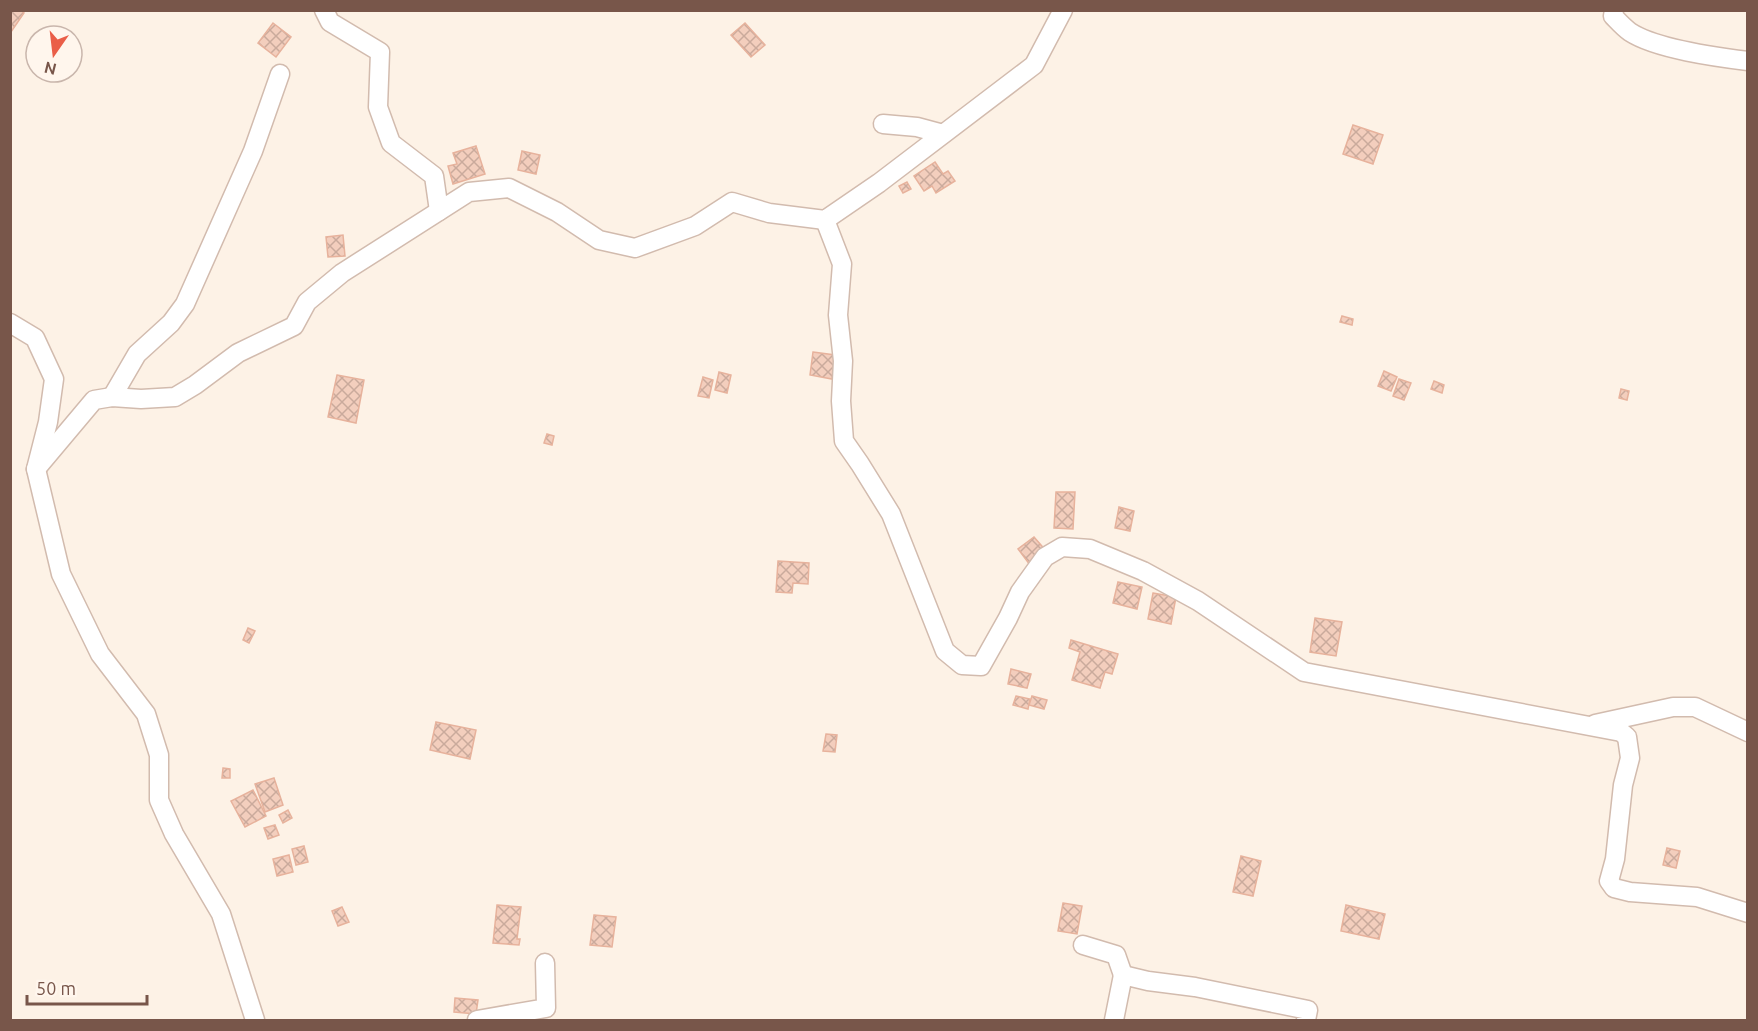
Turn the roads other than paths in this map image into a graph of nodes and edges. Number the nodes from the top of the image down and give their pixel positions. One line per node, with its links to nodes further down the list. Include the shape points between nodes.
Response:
1 (324, 10): 8 (street, via 330,22 380,52 378,106 391,143 434,176)
2 (1063, 10): 7 (street, via 1034,65)
3 (1614, 10): 4 (street, via 1613,16 1632,33 1658,44)
4 (1748, 61)
5 (280, 75): 11 (street, via 253,151 184,304 171,323 137,354)
6 (883, 124): 7 (street)
7 (943, 134): 9 (street)
8 (439, 211): 9 (street, via 470,192 509,188 557,212 599,240 635,248 695,226 732,202 769,213); 11 (street, via 342,273 307,302 294,326 238,353 175,397)
9 (825, 220): 13 (street, via 842,264 838,315 844,441 891,514 945,651 962,666 981,666 1020,592 1045,557 1062,547 1090,549 1143,571 1198,601 1304,672)
10 (10, 323): 12 (street, via 35,338 54,379)
11 (112, 398): 12 (street, via 94,400)
12 (36, 469): 19 (street, via 61,574 100,654 146,714 159,755 159,800 174,834 221,914)
13 (1587, 725): 14 (street, via 1673,707 1695,707); 15 (street, via 1627,736 1630,758 1609,881 1614,888 1697,897)
14 (1748, 732)
15 (1748, 914)
16 (1083, 945): 18 (street, via 1116,955)
17 (545, 963): 20 (street, via 546,1008)
18 (1123, 975): 21 (street); 22 (street, via 1308,1010)
19 (255, 1020)
20 (477, 1020)
21 (1114, 1020)
22 (1306, 1020)

